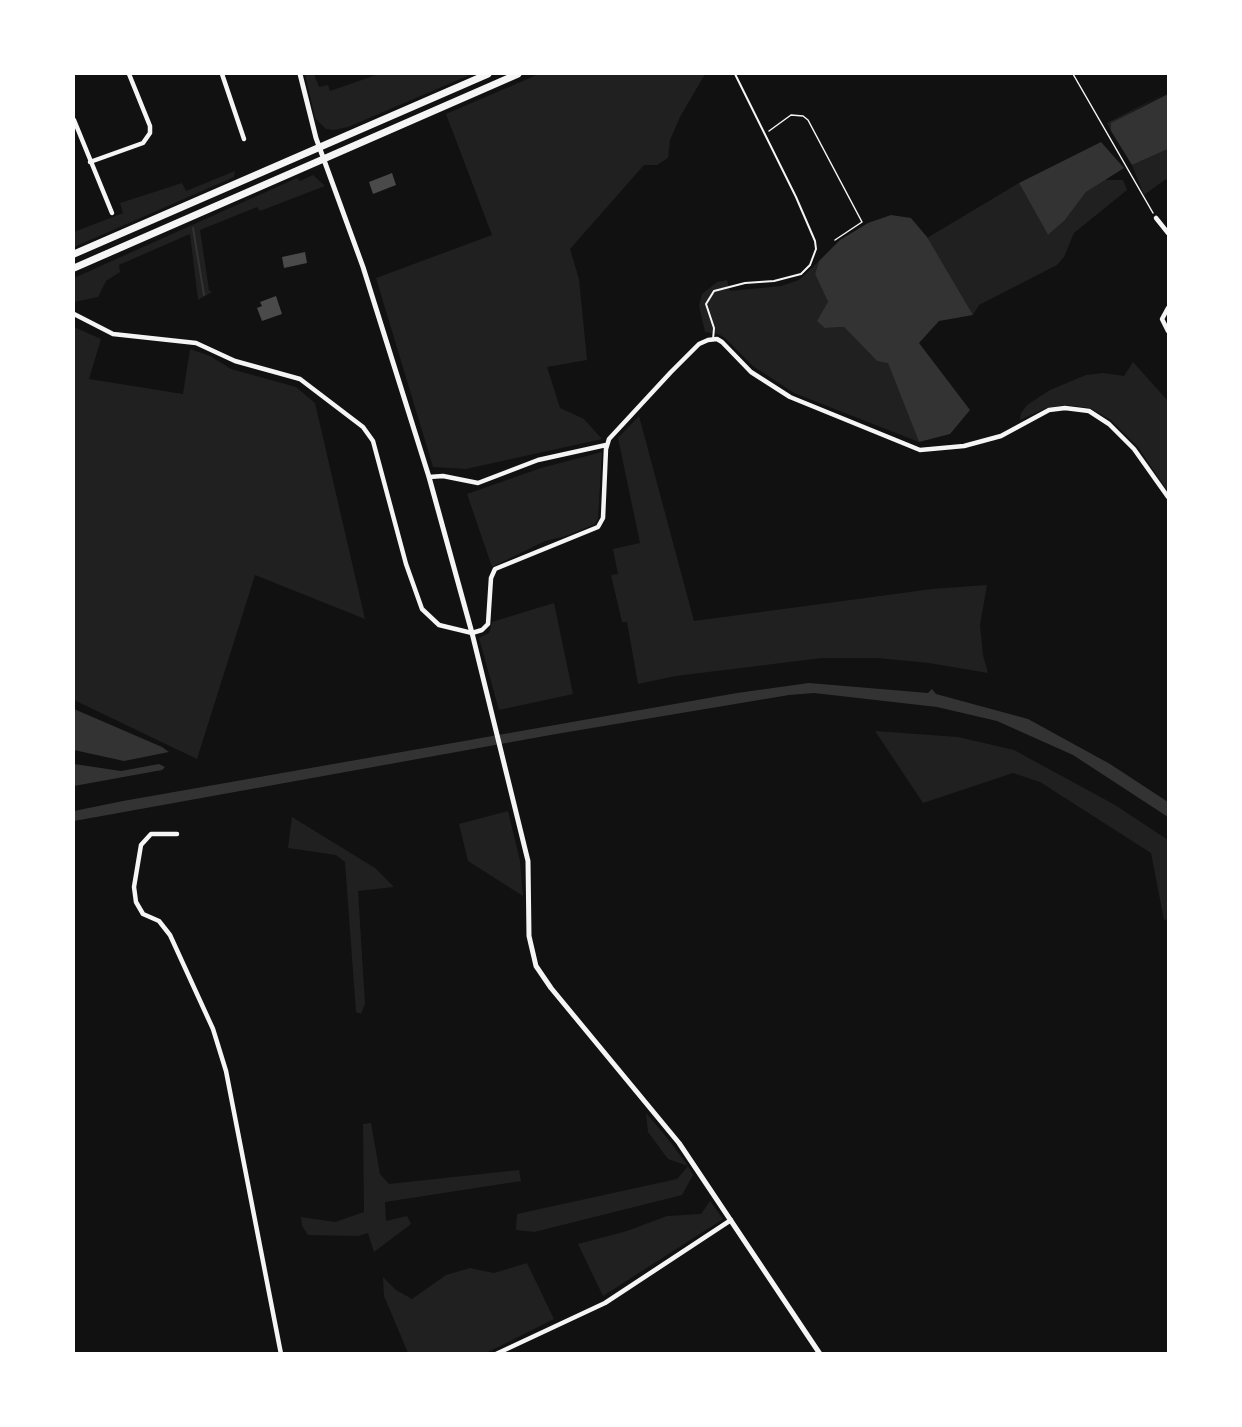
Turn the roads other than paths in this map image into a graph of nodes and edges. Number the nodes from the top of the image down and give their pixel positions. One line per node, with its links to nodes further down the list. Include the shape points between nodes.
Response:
1 (129, 74): 11 (street, via 150,133 143,142)
2 (222, 74): 8 (street)
3 (300, 74): 9 (street)
4 (488, 74): 9 (main road)
5 (518, 74): 10 (main road)
6 (735, 74): 20 (lane, via 815,241 814,257 801,274 714,291 706,304 714,328)
7 (74, 120): 11 (street)
8 (244, 139)
9 (318, 147): 10 (street); 15 (main road)
10 (322, 160): 16 (main road); 22 (street, via 363,267)
11 (90, 162): 12 (street)
12 (112, 213)
13 (1156, 218): 14 (street)
14 (1168, 233)
15 (74, 254)
16 (74, 268)
17 (1168, 308): 19 (street, via 1162,319)
18 (74, 314): 24 (street, via 113,334 196,343 235,361 300,379 363,427 373,441 422,609 439,625)
19 (1168, 331)
20 (713, 340): 21 (street, via 699,344); 23 (street, via 722,342 752,372 790,397 920,450 964,446 1001,436 1049,411 1089,411 1134,449)
21 (606, 445): 22 (street, via 538,460 478,483); 24 (street, via 603,518 598,526 495,569 488,624)
22 (429, 477): 24 (street)
23 (1168, 497)
24 (472, 633): 26 (street, via 528,861 529,936 536,966 679,1143)
25 (177, 834): 27 (street, via 151,834 141,845 134,887 136,902 143,914 159,921 170,935 213,1029 226,1071)
26 (731, 1220): 28 (street, via 605,1303); 29 (street)
27 (281, 1353)
28 (496, 1353)
29 (820, 1353)

